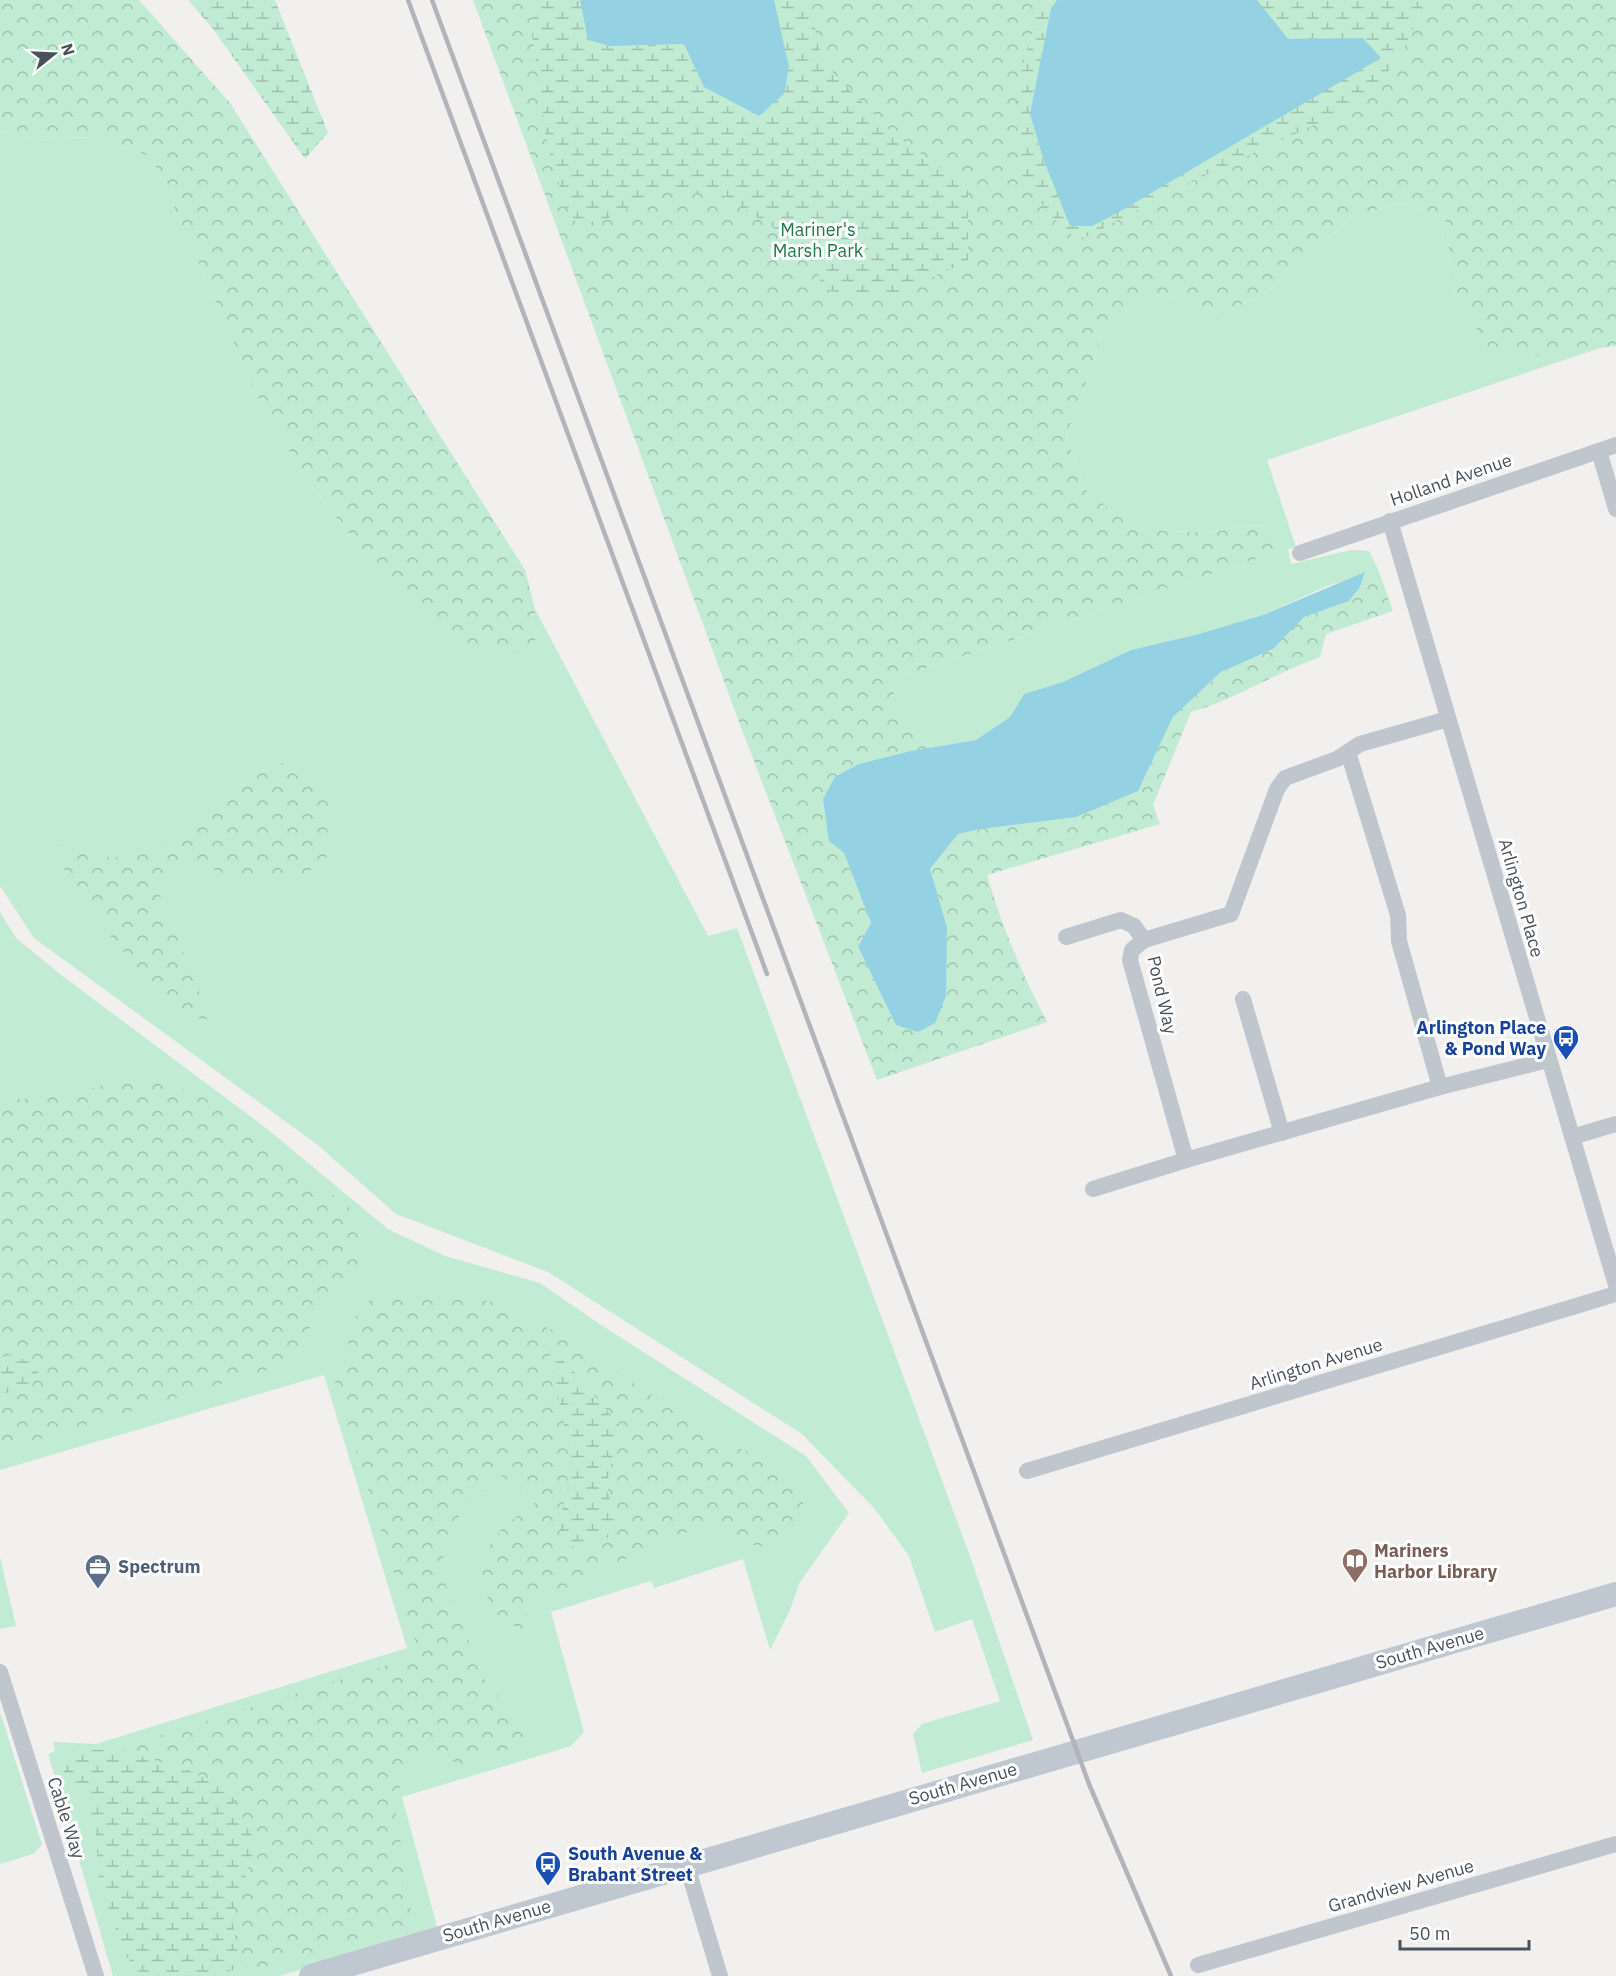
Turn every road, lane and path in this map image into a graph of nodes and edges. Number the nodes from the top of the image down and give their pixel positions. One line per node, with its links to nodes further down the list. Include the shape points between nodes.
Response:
1 (1616, 445): 2 (street, Holland Avenue)
2 (1599, 451): 3 (street); 4 (street, Holland Avenue)
3 (1616, 509)
4 (1390, 521): 5 (street, Holland Avenue); 6 (street, Arlington Place)
5 (1300, 553)
6 (1448, 719): 7 (street, Pond Way, via 1360,744); 11 (street, Arlington Place)
7 (1348, 752): 9 (street, Pond Way, via 1299,771 1281,783 1231,914); 12 (street, via 1398,915 1400,941)
8 (1066, 937): 9 (street, via 1121,920 1134,926)
9 (1144, 940): 16 (street, Pond Way, via 1132,950 1130,960)
10 (1243, 999): 14 (street)
11 (1548, 1060): 12 (street); 15 (street, Arlington Place)
12 (1440, 1087): 14 (street)
13 (1616, 1124): 15 (street)
14 (1281, 1133): 16 (street)
15 (1572, 1137): 18 (street, Arlington Place)
16 (1186, 1160): 17 (street)
17 (1094, 1189)
18 (1616, 1285)
19 (1616, 1294): 20 (street, Arlington Avenue)
20 (1027, 1471)
21 (1616, 1594): 24 (street, South Avenue)
22 (0, 1672): 26 (street, Cable Way)
23 (1616, 1844): 25 (street, Grandview Avenue)
24 (687, 1866): 27 (street, South Avenue); 28 (street)
25 (1198, 1965)
26 (96, 1976)
27 (311, 1976)
28 (720, 1976)

